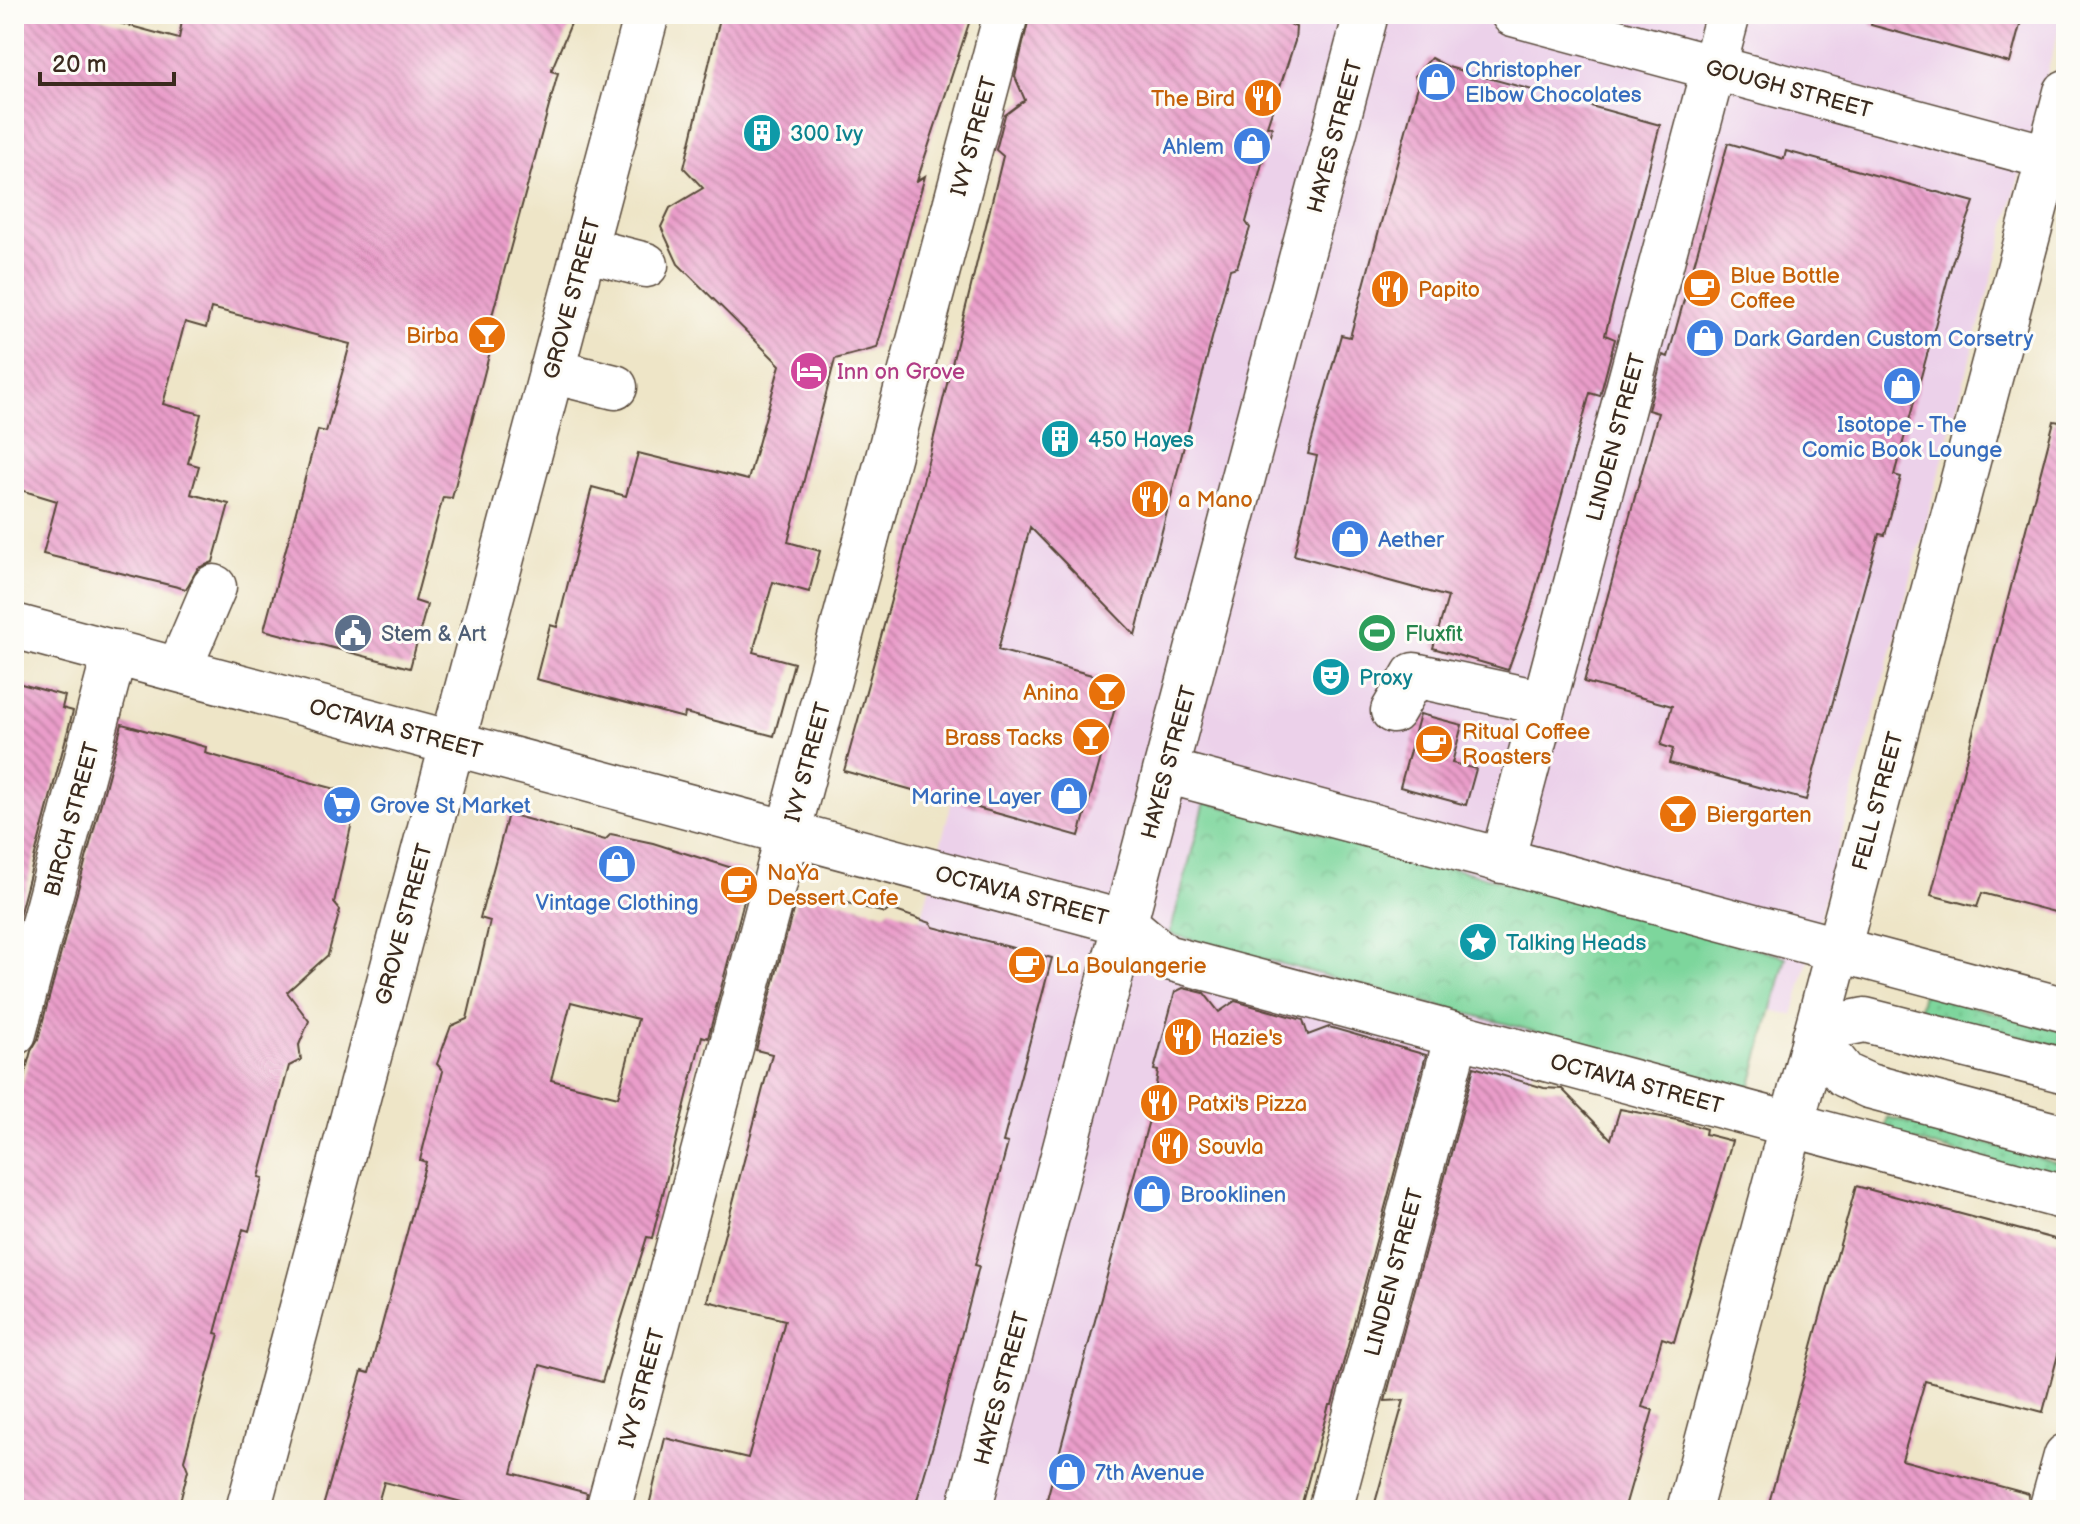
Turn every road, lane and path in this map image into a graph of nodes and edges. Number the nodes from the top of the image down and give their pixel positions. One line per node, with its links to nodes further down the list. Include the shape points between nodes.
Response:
1 (647, 14): 9 (street, GROVE STREET)
2 (1006, 14): 21 (street, IVY STREET)
3 (1366, 14): 20 (street, HAYES STREET)
4 (1513, 14): 6 (street, GOUGH STREET)
5 (1728, 14): 6 (street, LINDEN STREET)
6 (1713, 68): 8 (street, GOUGH STREET); 17 (street, LINDEN STREET)
7 (2066, 92): 8 (street, FELL STREET)
8 (2057, 160): 24 (street, FELL STREET)
9 (584, 249): 10 (street); 11 (street, GROVE STREET)
10 (646, 265)
11 (551, 371): 12 (street); 19 (street, GROVE STREET)
12 (615, 387)
13 (214, 587): 16 (street)
14 (14, 626): 15 (street, OCTAVIA STREET)
15 (115, 652): 16 (street, OCTAVIA STREET); 26 (street, BIRCH STREET)
16 (179, 669): 19 (street, OCTAVIA STREET)
17 (1544, 703): 18 (street, via 1414,675); 22 (street, LINDEN STREET)
18 (1393, 711)
19 (452, 743): 21 (street, OCTAVIA STREET); 34 (street, GROVE STREET)
20 (1166, 771): 22 (street); 23 (street, HAYES STREET)
21 (788, 833): 23 (street, OCTAVIA STREET); 35 (street, IVY STREET, via 675,1329 654,1405)
22 (1502, 861): 24 (street)
23 (1125, 923): 27 (street, OCTAVIA STREET, via 1165,957); 36 (street, HAYES STREET)
24 (1838, 949): 25 (street); 28 (street, FELL STREET)
25 (2066, 1010)
26 (14, 1033)
27 (1457, 1035): 30 (street, OCTAVIA STREET); 37 (street, LINDEN STREET)
28 (1814, 1037): 29 (street, via 1865,1020); 30 (street, FELL STREET); 31 (street, via 1845,1075 1869,1086)
29 (2066, 1071)
30 (1792, 1124): 32 (street, OCTAVIA STREET); 38 (street, FELL STREET)
31 (2066, 1138)
32 (2066, 1198)
33 (2066, 1456): 39 (street)
34 (248, 1510)
35 (608, 1510)
36 (969, 1510)
37 (1330, 1510)
38 (1689, 1510)
39 (2051, 1510)

